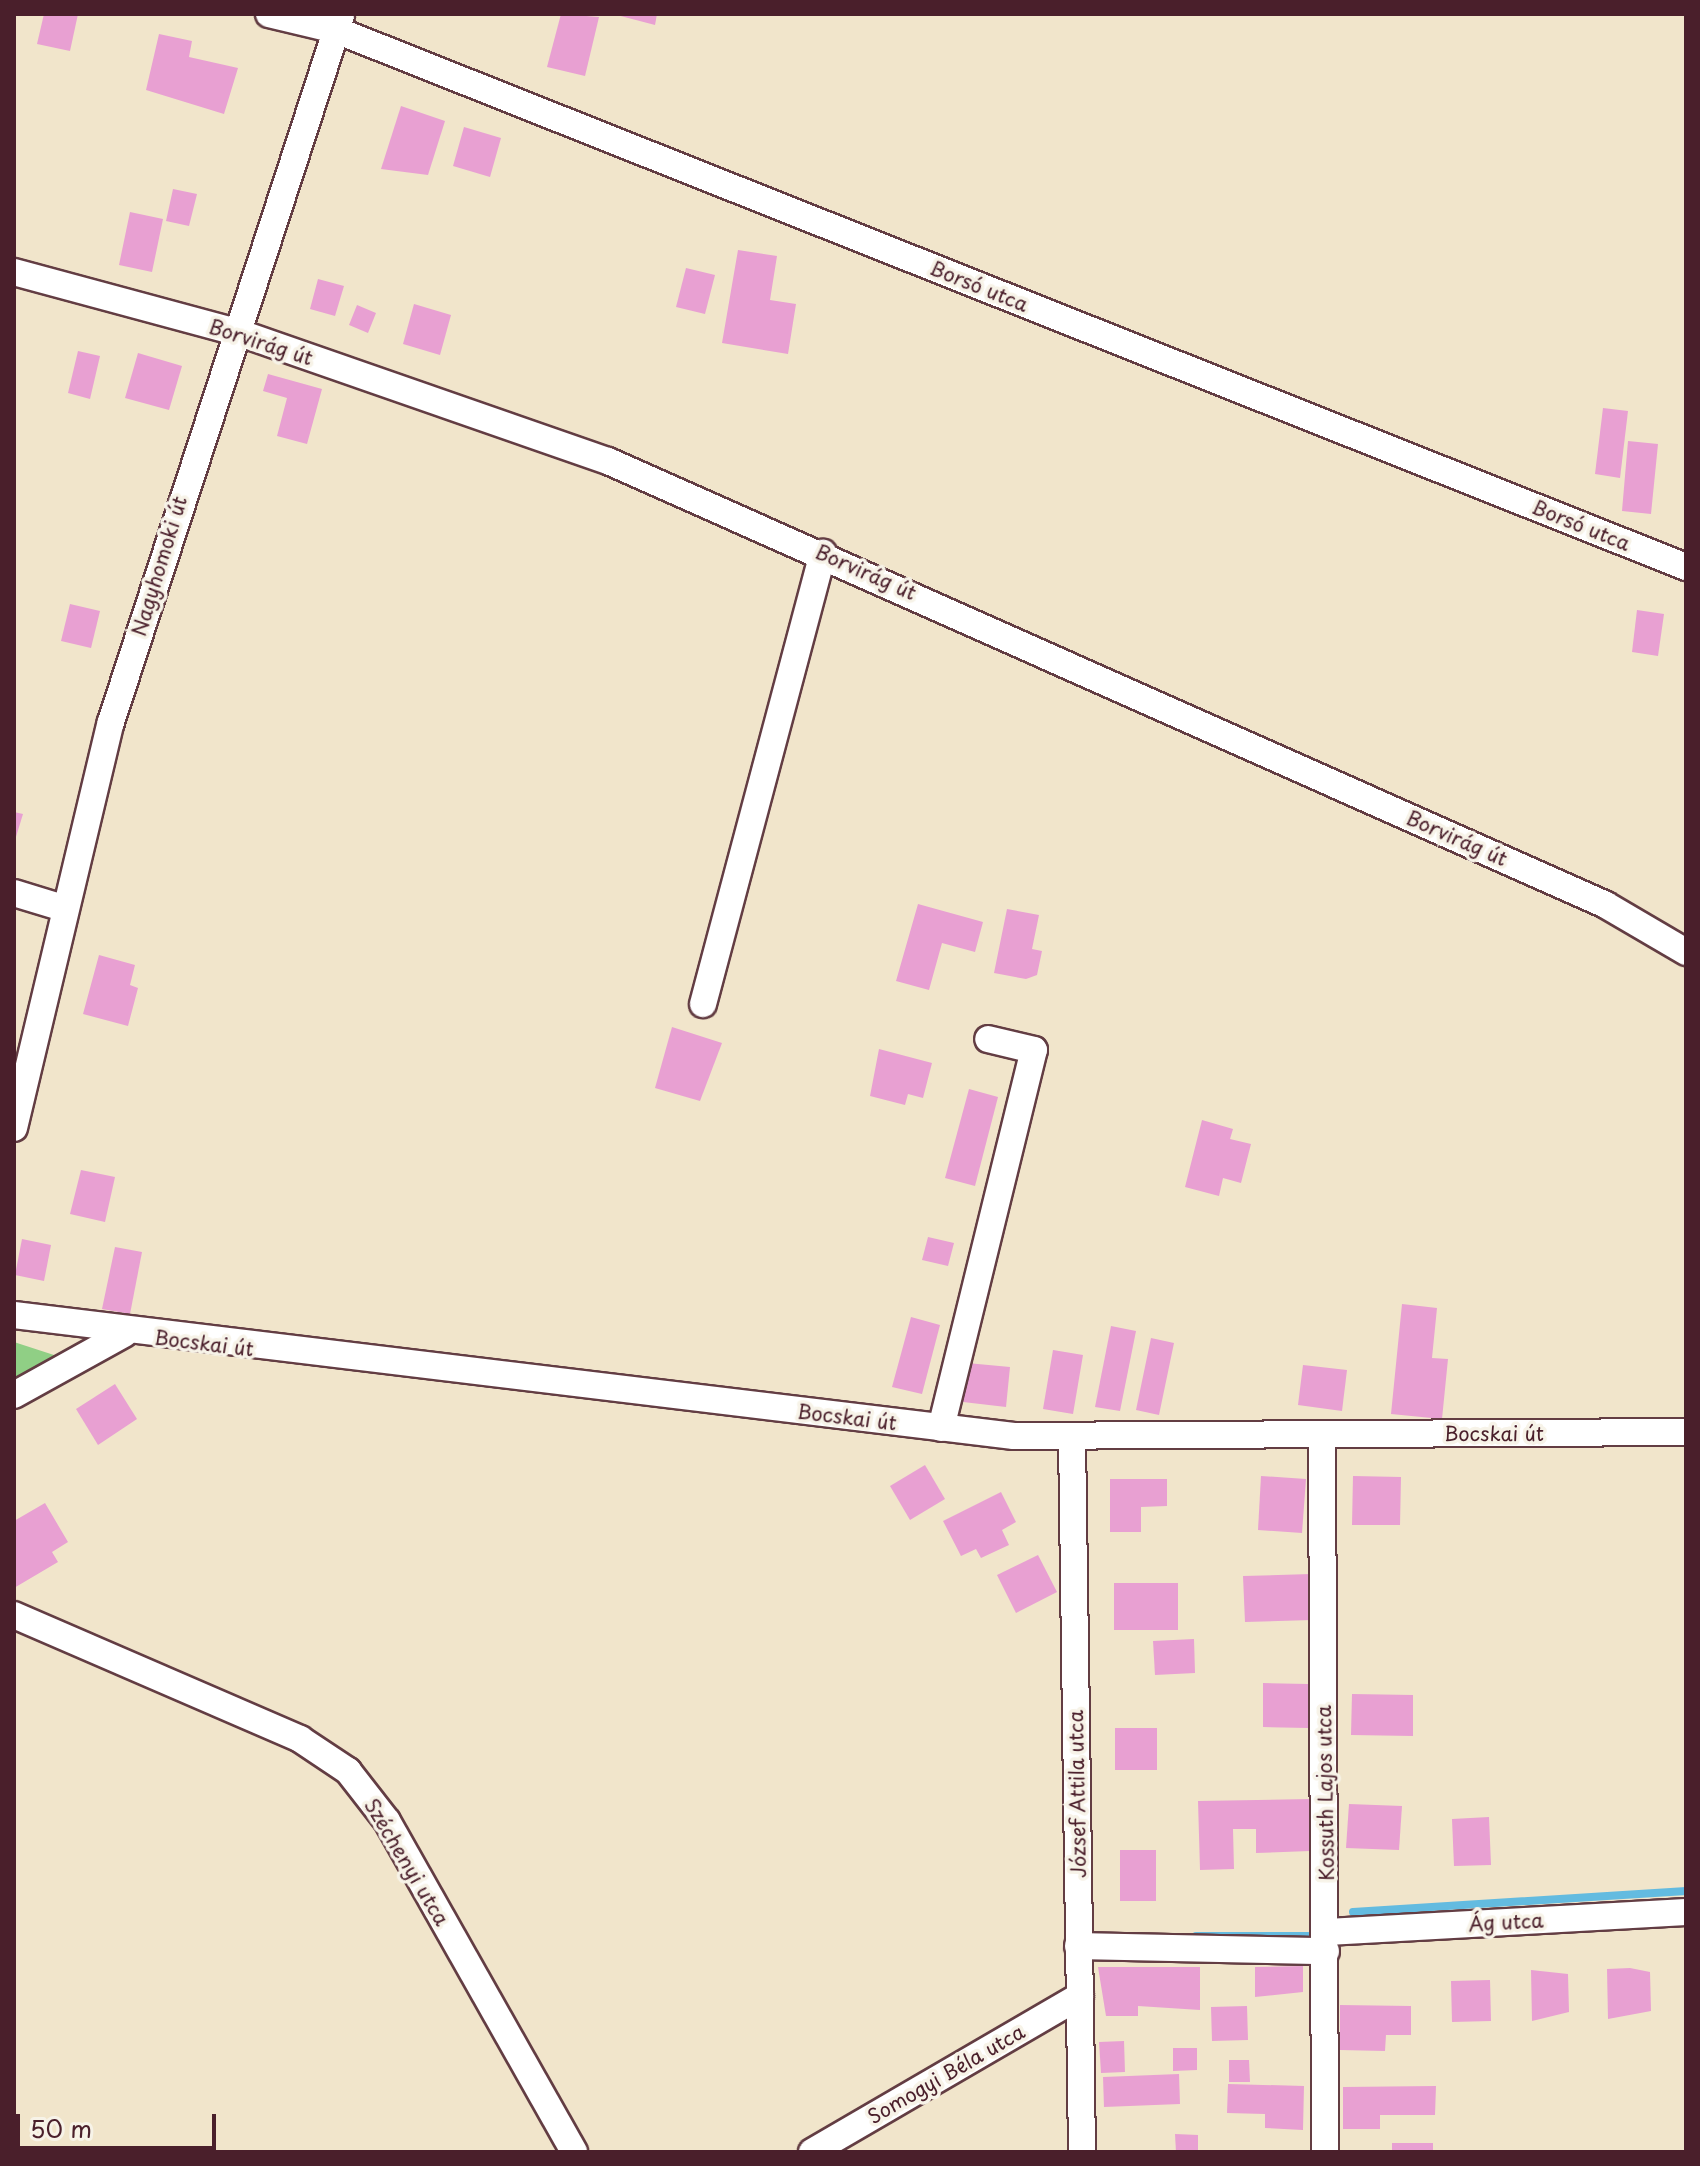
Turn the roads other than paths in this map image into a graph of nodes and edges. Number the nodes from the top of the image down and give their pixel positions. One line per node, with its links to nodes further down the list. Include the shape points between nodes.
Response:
1 (269, 14): 2 (street, Borsó utca)
2 (339, 22): 4 (street, Nagyhomoki út); 6 (street, Borsó utca)
3 (14, 272): 4 (street, Borvirág út)
4 (240, 333): 5 (street, Borvirág út, via 608,461); 8 (street, Nagyhomoki út, via 181,493)
5 (823, 553): 9 (street, Borvirág út, via 1606,905); 10 (street)
6 (1686, 567)
7 (14, 893): 8 (street)
8 (63, 908): 12 (street, Nagyhomoki út)
9 (1686, 952)
10 (703, 1004)
11 (988, 1039): 16 (street, via 1034,1050)
12 (14, 1128)
13 (14, 1315): 14 (street, Bocskai út)
14 (124, 1334): 15 (street); 16 (street, Bocskai út)
15 (14, 1395)
16 (941, 1428): 19 (street, Bocskai út)
17 (1686, 1432): 18 (street, Bocskai út)
18 (1322, 1434): 19 (street, Bocskai út); 22 (street, Kossuth Lajos utca)
19 (1072, 1436): 23 (street, József Attila utca)
20 (14, 1615): 25 (street, Széchenyi utca, via 300,1739 348,1771 387,1821)
21 (1686, 1912): 22 (street, Ág utca)
22 (1326, 1942): 23 (street, Ág utca); 28 (street, Kossuth Lajos utca)
23 (1078, 1946): 24 (street, József Attila utca)
24 (1080, 1996): 26 (street, Somogyi Béla utca); 27 (street, József Attila utca)
25 (574, 2152)
26 (812, 2152)
27 (1082, 2152)
28 (1325, 2152)

